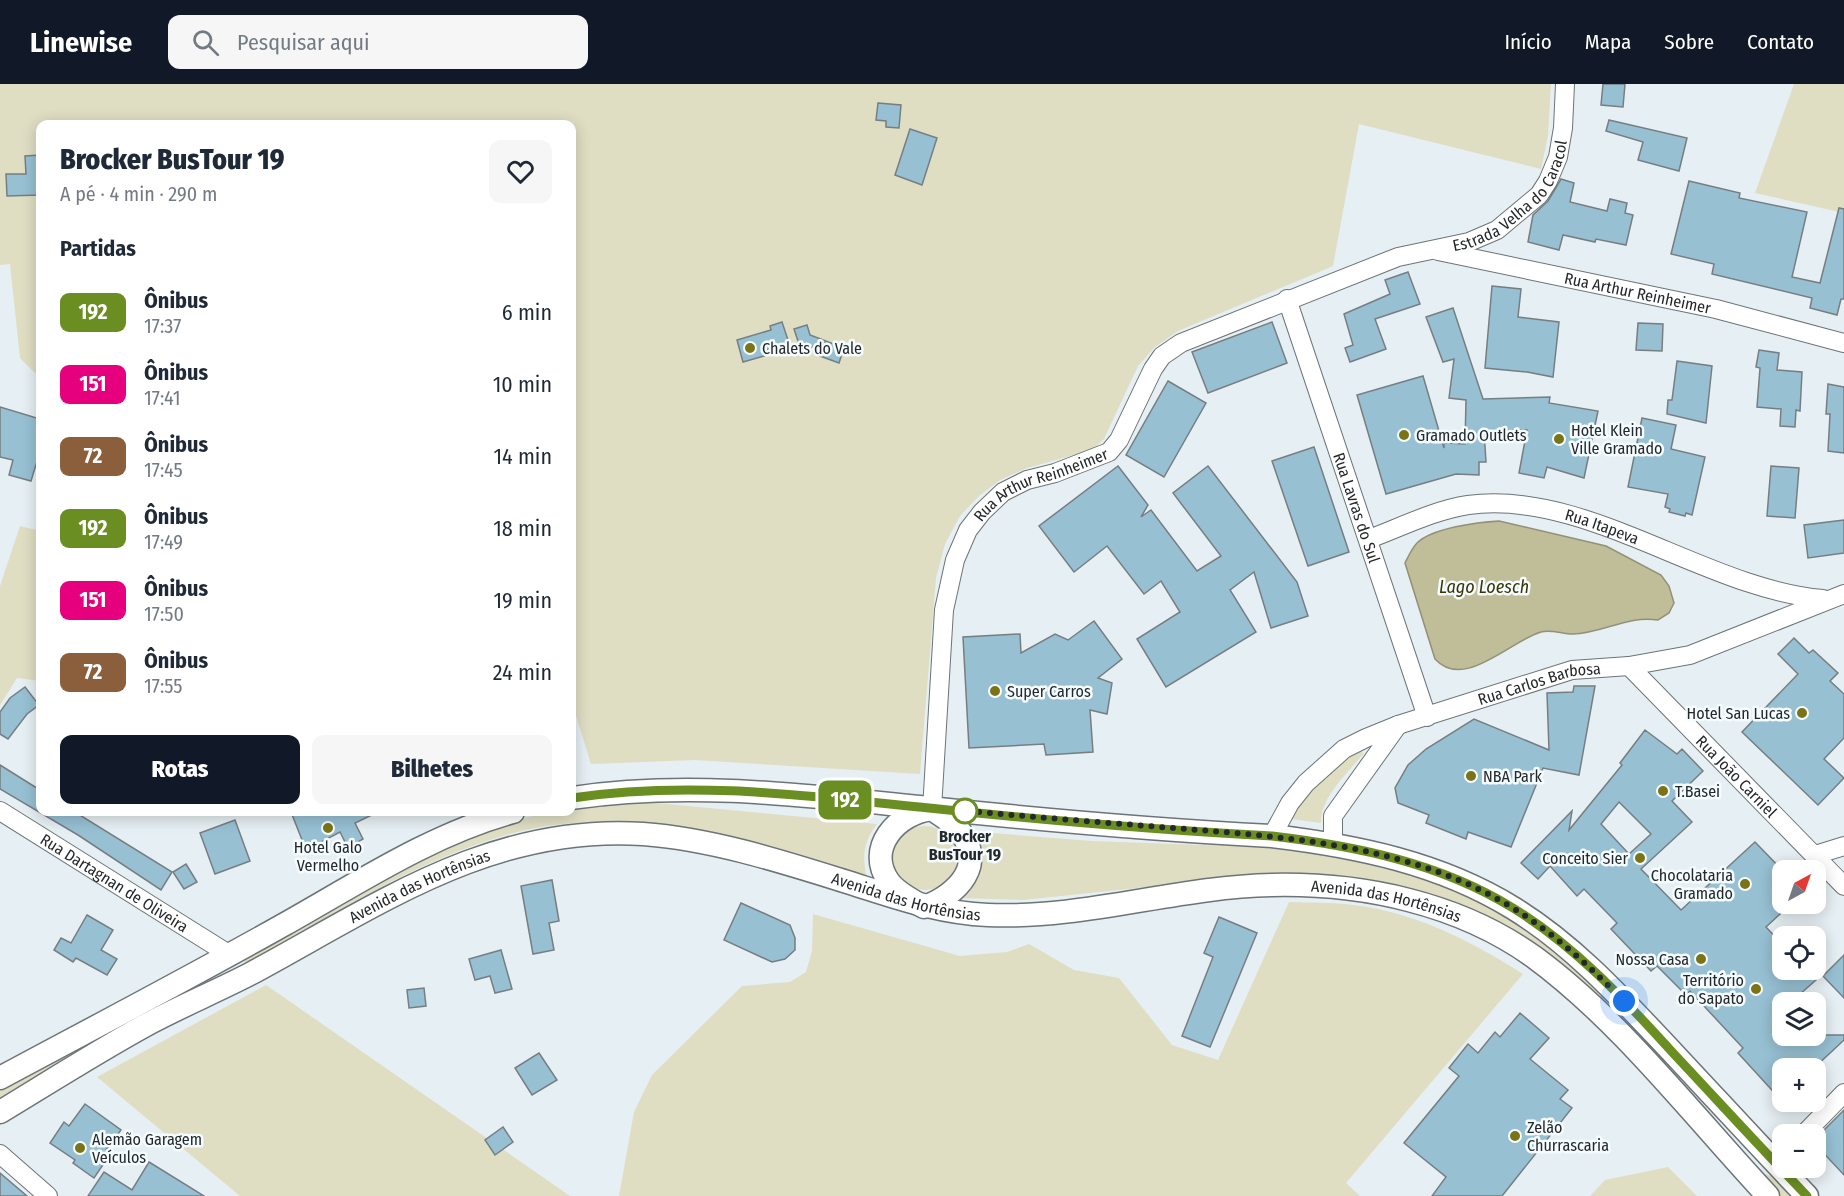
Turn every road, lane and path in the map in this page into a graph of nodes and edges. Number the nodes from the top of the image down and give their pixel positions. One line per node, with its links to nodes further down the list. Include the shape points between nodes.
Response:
1 (1565, 84): 2 (street, Estrada Velha do Caracol, via 1558,157 1539,195 1497,230 1469,242)
2 (1430, 249): 3 (street, Estrada Velha do Caracol); 5 (street, Rua Arthur Reinheimer, via 1716,309)
3 (1398, 257): 4 (street, Rua Arthur Reinheimer)
4 (1287, 299): 6 (street, Rua Lavras do Sul); 12 (street, Rua Arthur Reinheimer, via 1181,343 1162,356 1109,452 1003,492 969,530 955,560 944,609)
5 (1844, 343)
6 (1369, 538): 7 (street, Rua Itapeva, via 1468,505 1528,507 1582,518 1794,597); 9 (street, Rua Lavras do Sul)
7 (1836, 596): 8 (street, Rua Carlos Barbosa, via 1690,655)
8 (1629, 666): 9 (street, Rua Carlos Barbosa, via 1572,670); 18 (street, Rua João Carniel)
9 (1427, 717): 10 (street, Rua Carlos Barbosa)
10 (1398, 725): 15 (street, Rua Carlos Barbosa, via 1344,749 1325,764 1290,803); 16 (street, via 1333,816)
11 (576, 798): 12 (main road, via 676,790 806,796)
12 (932, 809): 15 (main road); 20 (main road, via 965,839 970,865 953,891); 20 (main road, via 920,810 893,827 880,856 891,885)
13 (0, 811): 21 (street, Rua Dartagnan de Oliveira)
14 (502, 816): 21 (main road, Avenida das Hortênsias, via 413,852)
15 (1272, 836): 16 (main road)
16 (1333, 843): 28 (main road, via 1429,868 1512,907 1549,932 1624,1001)
17 (1844, 846): 18 (street)
18 (1815, 855): 19 (street, Rua João Carniel)
19 (1844, 886)
20 (924, 907): 22 (main road, Avenida das Hortênsias, via 761,857 686,839 643,834 556,837 519,843 427,878); 23 (main road, Avenida das Hortênsias, via 988,915 1048,913 1095,910 1251,886 1367,891 1458,916 1531,955)
21 (230, 955): 22 (main road, via 230,969); 24 (main road, Avenida das Hortênsias)
22 (145, 1026): 26 (main road, Avenida das Hortênsias)
23 (1638, 1054): 30 (main road, via 1682,1087 1762,1163); 33 (main road, Avenida das Hortênsias)
24 (0, 1078)
25 (1844, 1093): 27 (street)
26 (0, 1112)
27 (1814, 1124)
28 (1772, 1153)
29 (0, 1154): 32 (street)
30 (1772, 1167)
31 (1793, 1178): 34 (main road)
32 (48, 1196)
33 (1768, 1196)
34 (1807, 1196)

